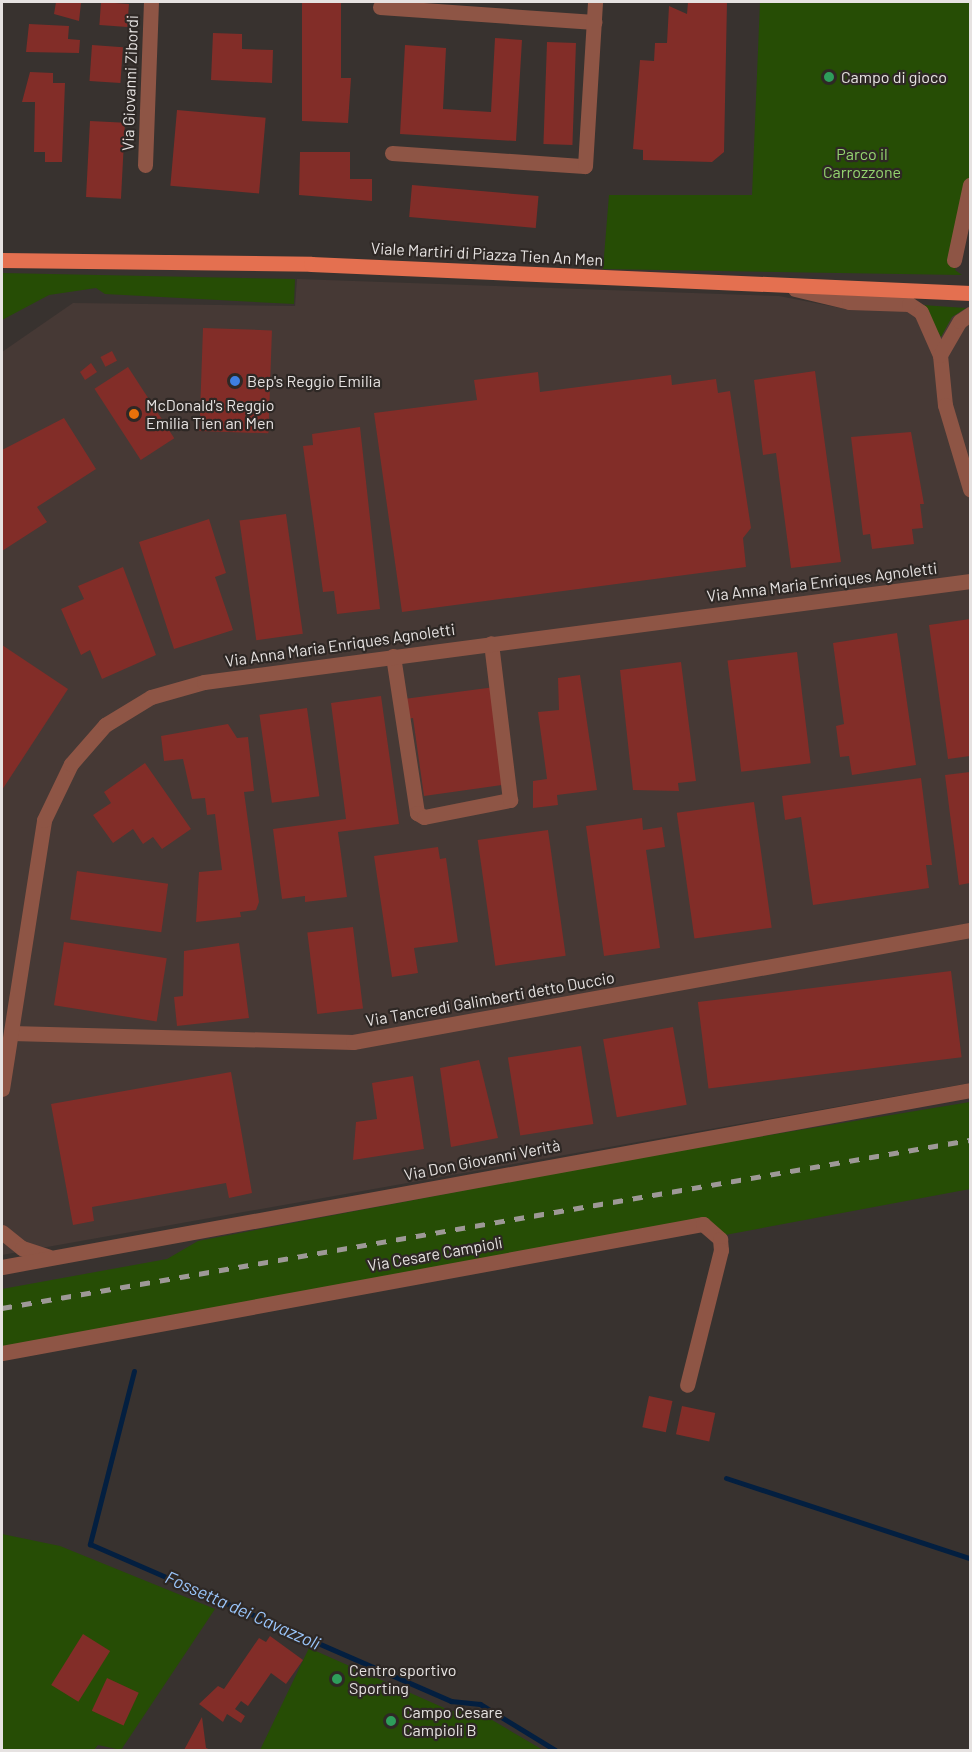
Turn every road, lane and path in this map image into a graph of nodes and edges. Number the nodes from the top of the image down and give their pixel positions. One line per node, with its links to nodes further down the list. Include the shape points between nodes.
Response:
1 (151, 2): 6 (street, Via Giovanni Zibordi)
2 (595, 2): 4 (street)
3 (380, 8): 4 (street)
4 (594, 22): 5 (street, via 585,166)
5 (392, 153)
6 (145, 165)
7 (970, 184): 9 (street)
8 (2, 260): 10 (main road, Viale Martiri di Piazza Tien An Men, via 311,264)
9 (954, 260)
10 (795, 289): 11 (main road, Viale Martiri di Piazza Tien An Men); 13 (street, via 849,302 909,304 929,322)
11 (970, 293)
12 (970, 314): 13 (street, via 960,321)
13 (940, 356): 14 (street, via 945,405)
14 (970, 489)
15 (970, 581): 16 (street, Via Anna Maria Enriques Agnoletti)
16 (491, 643): 17 (street, Via Anna Maria Enriques Agnoletti); 17 (street, via 510,800 423,817 417,813)
17 (393, 656): 19 (street, Via Anna Maria Enriques Agnoletti, via 204,682 151,697 105,725 71,764 44,820)
18 (970, 930): 19 (street, Via Tancredi Galimberti detto Duccio, via 353,1042)
19 (11, 1033): 20 (street, Via Anna Maria Enriques Agnoletti)
20 (2, 1089)
21 (970, 1090): 23 (street, Via Don Giovanni Verità)
22 (2, 1232): 23 (street, via 22,1248)
23 (52, 1258): 24 (street, Via Don Giovanni Verità)
24 (2, 1267)
25 (2, 1353): 26 (street, Via Cesare Campioli, via 704,1224 720,1239 721,1250)
26 (687, 1385)

